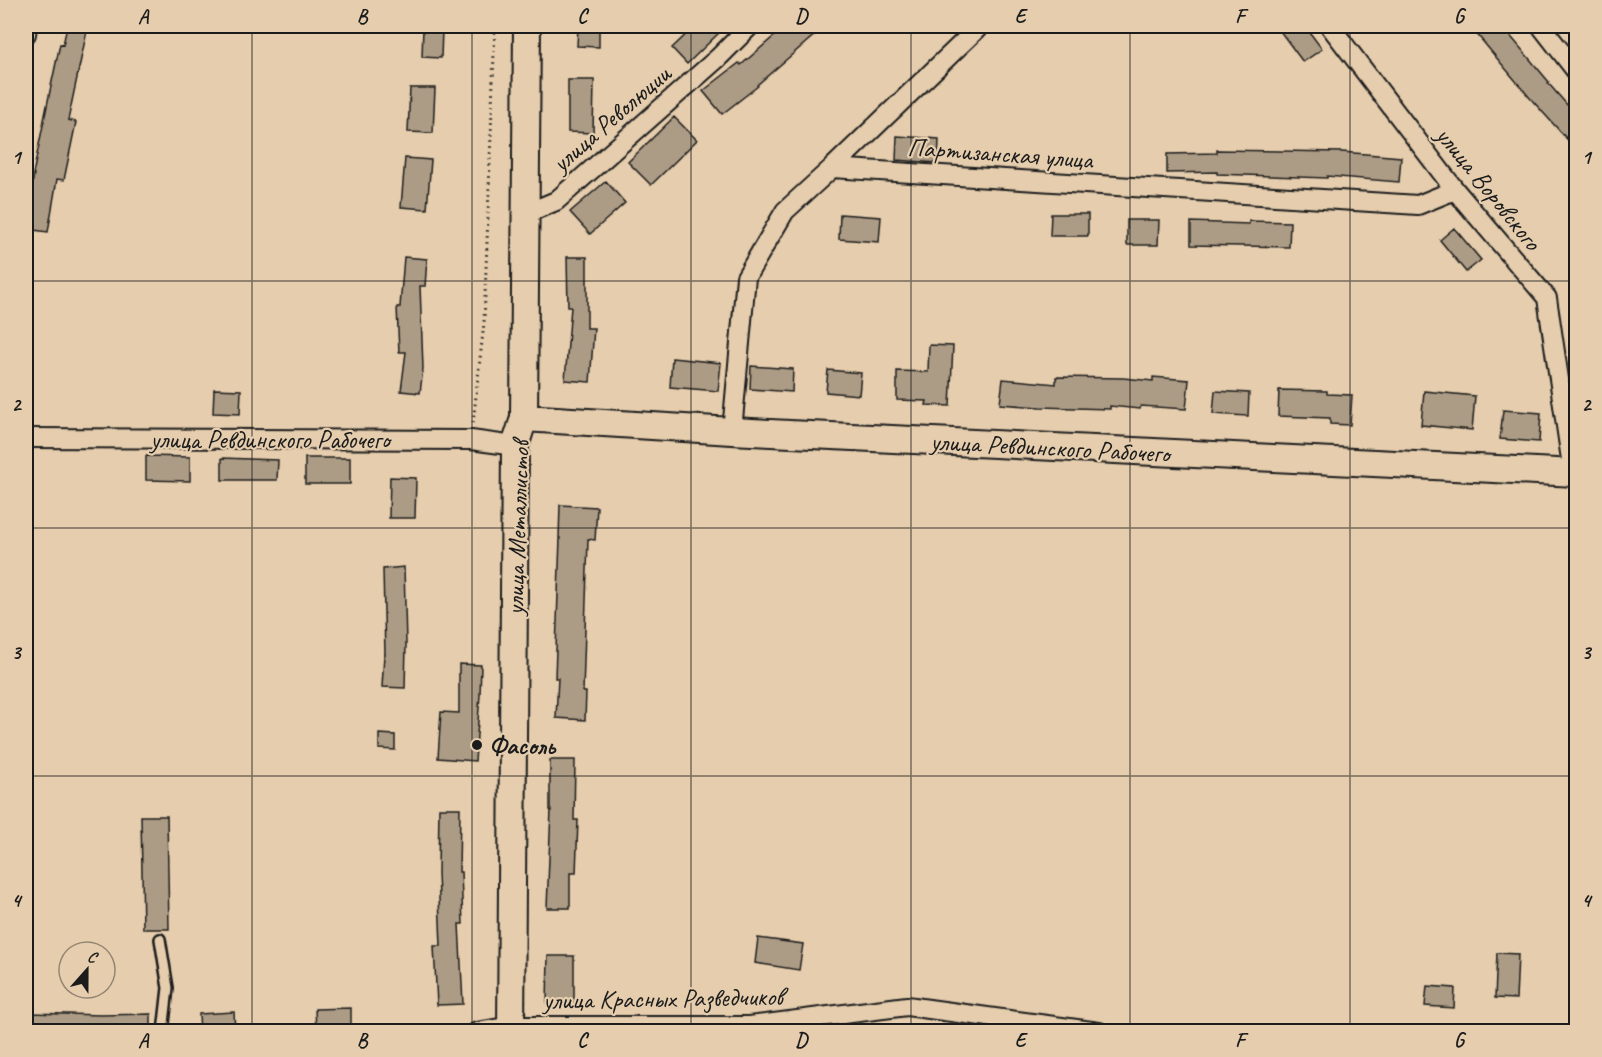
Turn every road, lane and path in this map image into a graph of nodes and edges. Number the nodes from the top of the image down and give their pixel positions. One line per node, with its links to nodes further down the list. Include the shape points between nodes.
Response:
1 (27, 26): 8 (street)
2 (495, 26): 16 (path, via 484,322)
3 (527, 26): 12 (street, улица Металлистов)
4 (750, 26): 12 (street, улица Революции, via 556,201)
5 (980, 26): 10 (street)
6 (1330, 26): 11 (street, улица Воровского)
7 (1541, 26): 9 (street)
8 (26, 34)
9 (1576, 71)
10 (832, 168): 11 (street, Партизанская улица, via 1418,205); 14 (street, via 785,211 746,277)
11 (1455, 190): 18 (street, улица Воровского, via 1547,298)
12 (525, 214): 13 (street, улица Металлистов)
13 (524, 418): 14 (street, улица Ревдинского Рабочего); 17 (street, улица Металлистов)
14 (732, 431): 18 (street, улица Ревдинского Рабочего)
15 (26, 438): 16 (street, улица Ревдинского Рабочего)
16 (471, 440): 17 (street, улица Ревдинского Рабочего)
17 (514, 446): 20 (street, улица Металлистов)
18 (1575, 473)
19 (160, 939): 21 (lane, via 168,988)
20 (511, 1029): 22 (street, улица Красных Разведчиков); 23 (street, улица Красных Разведчиков, via 749,1026 907,1006)
21 (163, 1032)
22 (477, 1032)
23 (1099, 1032)

